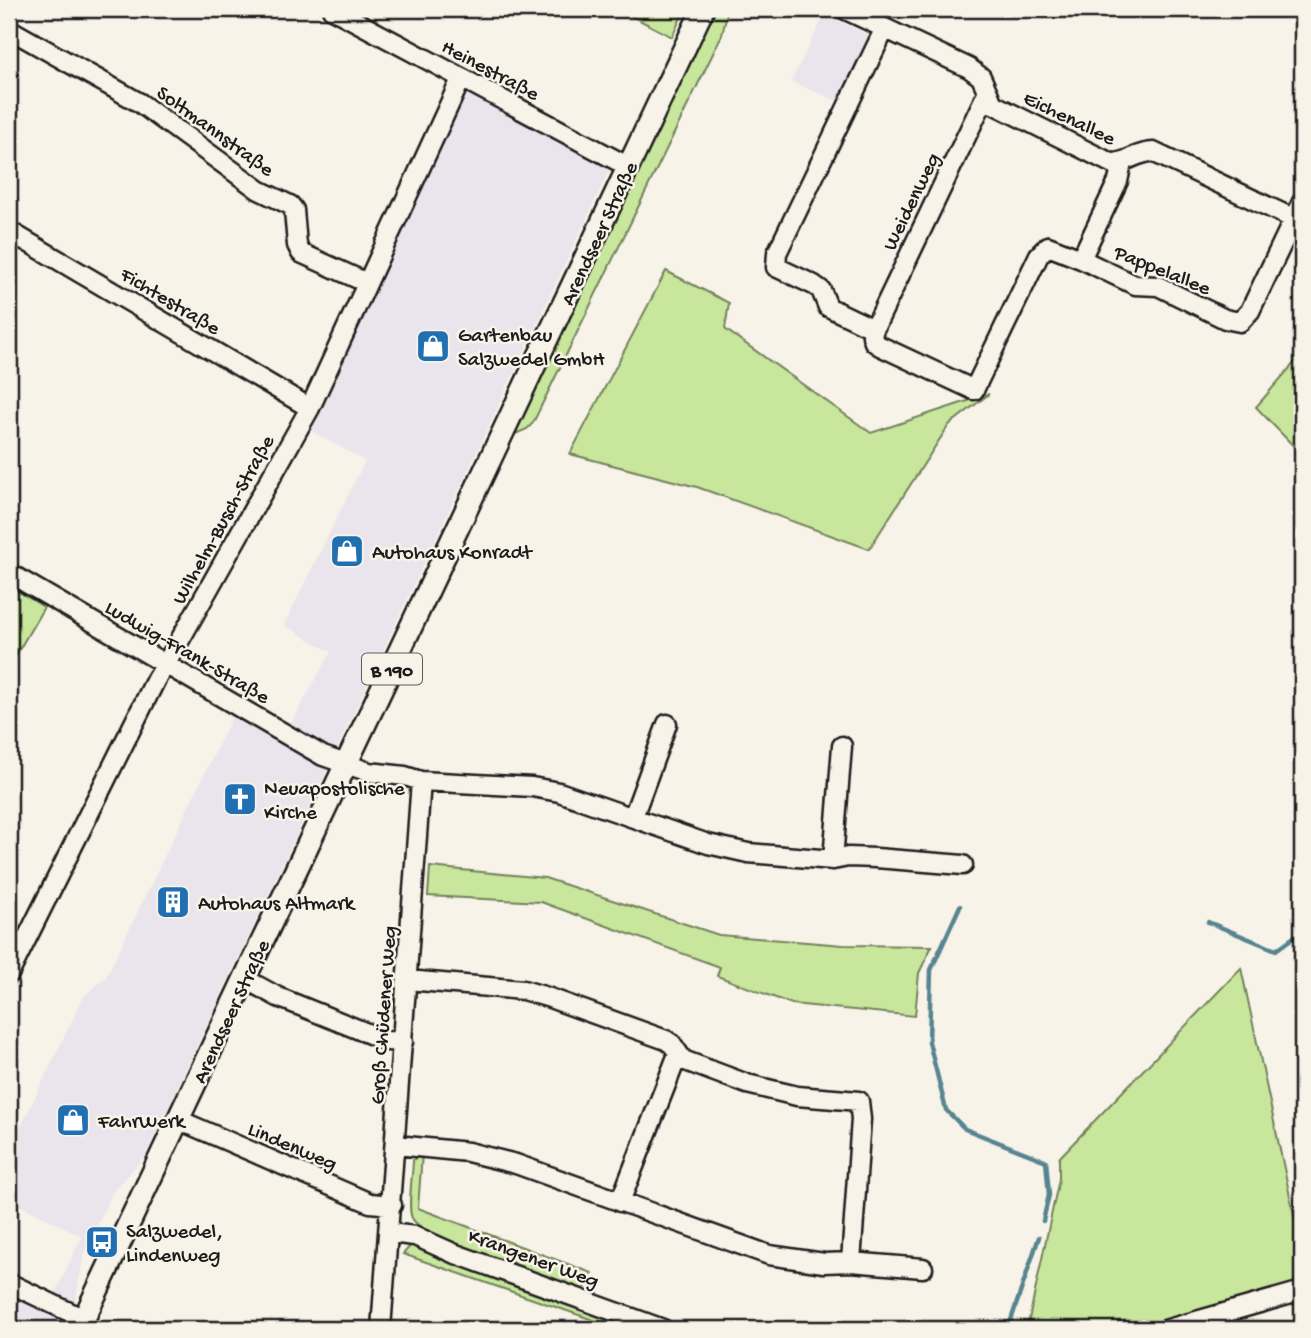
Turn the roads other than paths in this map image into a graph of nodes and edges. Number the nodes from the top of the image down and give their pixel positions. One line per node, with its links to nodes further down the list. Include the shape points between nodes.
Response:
1 (332, 9): 6 (street, Heinestraße)
2 (704, 9): 9 (main road, Arendseer Straße / B 190)
3 (844, 9): 4 (street, Eichenallee)
4 (885, 28): 7 (street, Eichenallee, via 969,68 981,77); 15 (street, via 776,253 776,267 821,290 828,307)
5 (9, 29): 14 (street, Soltmannstraße, via 140,103 259,190 290,205 301,253)
6 (461, 79): 9 (street, Heinestraße); 14 (street, Wilhelm-Busch-Straße)
7 (987, 93): 8 (street, Eichenallee, via 993,104 1008,113 1111,163); 15 (street, Weidenweg)
8 (1122, 163): 11 (street, Eichenallee, via 1136,154 1153,152); 13 (street, Pappelallee)
9 (629, 166): 21 (main road, Arendseer Straße / B 190)
10 (1302, 202): 11 (street, Pappelallee)
11 (1294, 219): 13 (street, Pappelallee, via 1240,322 1158,286 1135,285)
12 (9, 231): 16 (street, Fichtestraße)
13 (1081, 259): 15 (street, Pappelallee, via 1048,246 1042,249 974,390 880,346 874,342)
14 (367, 284): 16 (street, Wilhelm-Busch-Straße)
15 (874, 329)
16 (310, 408): 18 (street, Wilhelm-Busch-Straße)
17 (9, 573): 18 (street, Ludwig-Frank-Straße)
18 (166, 663): 21 (street, Ludwig-Frank-Straße); 26 (street, Wilhelm-Busch-Straße)
19 (667, 724): 23 (street)
20 (842, 746): 24 (street)
21 (346, 765): 22 (street); 28 (main road, Arendseer Straße / B 190)
22 (421, 781): 23 (street, via 547,789); 29 (street, Groß Chüdener Weg)
23 (633, 817): 24 (street, via 722,848)
24 (833, 860): 25 (street)
25 (962, 864)
26 (16, 941): 27 (street, Wilhelm-Busch-Straße)
27 (9, 974)
28 (245, 979): 30 (street, via 387,1041); 32 (main road, Arendseer Straße / B 190)
29 (407, 980): 30 (street, Groß Chüdener Weg); 31 (street, via 523,990 666,1040)
30 (403, 1042): 33 (street, Groß Chüdener Weg)
31 (678, 1054): 34 (street); 37 (street, via 685,1061 763,1088 859,1101)
32 (178, 1120): 35 (street, Lindenweg, via 370,1203); 41 (main road, Arendseer Straße / B 190)
33 (396, 1145): 34 (street, via 483,1155); 35 (street, Groß Chüdener Weg)
34 (620, 1202): 37 (street, via 769,1255)
35 (392, 1205): 36 (street, Groß Chüdener Weg)
36 (389, 1233): 42 (street, Groß Chüdener Weg); 43 (street, Krangener Weg, via 415,1236)
37 (851, 1262): 38 (street)
38 (923, 1268)
39 (9, 1283): 41 (street)
40 (1302, 1291): 44 (street)
41 (82, 1324)
42 (381, 1329)
43 (663, 1329)
44 (1168, 1329)

